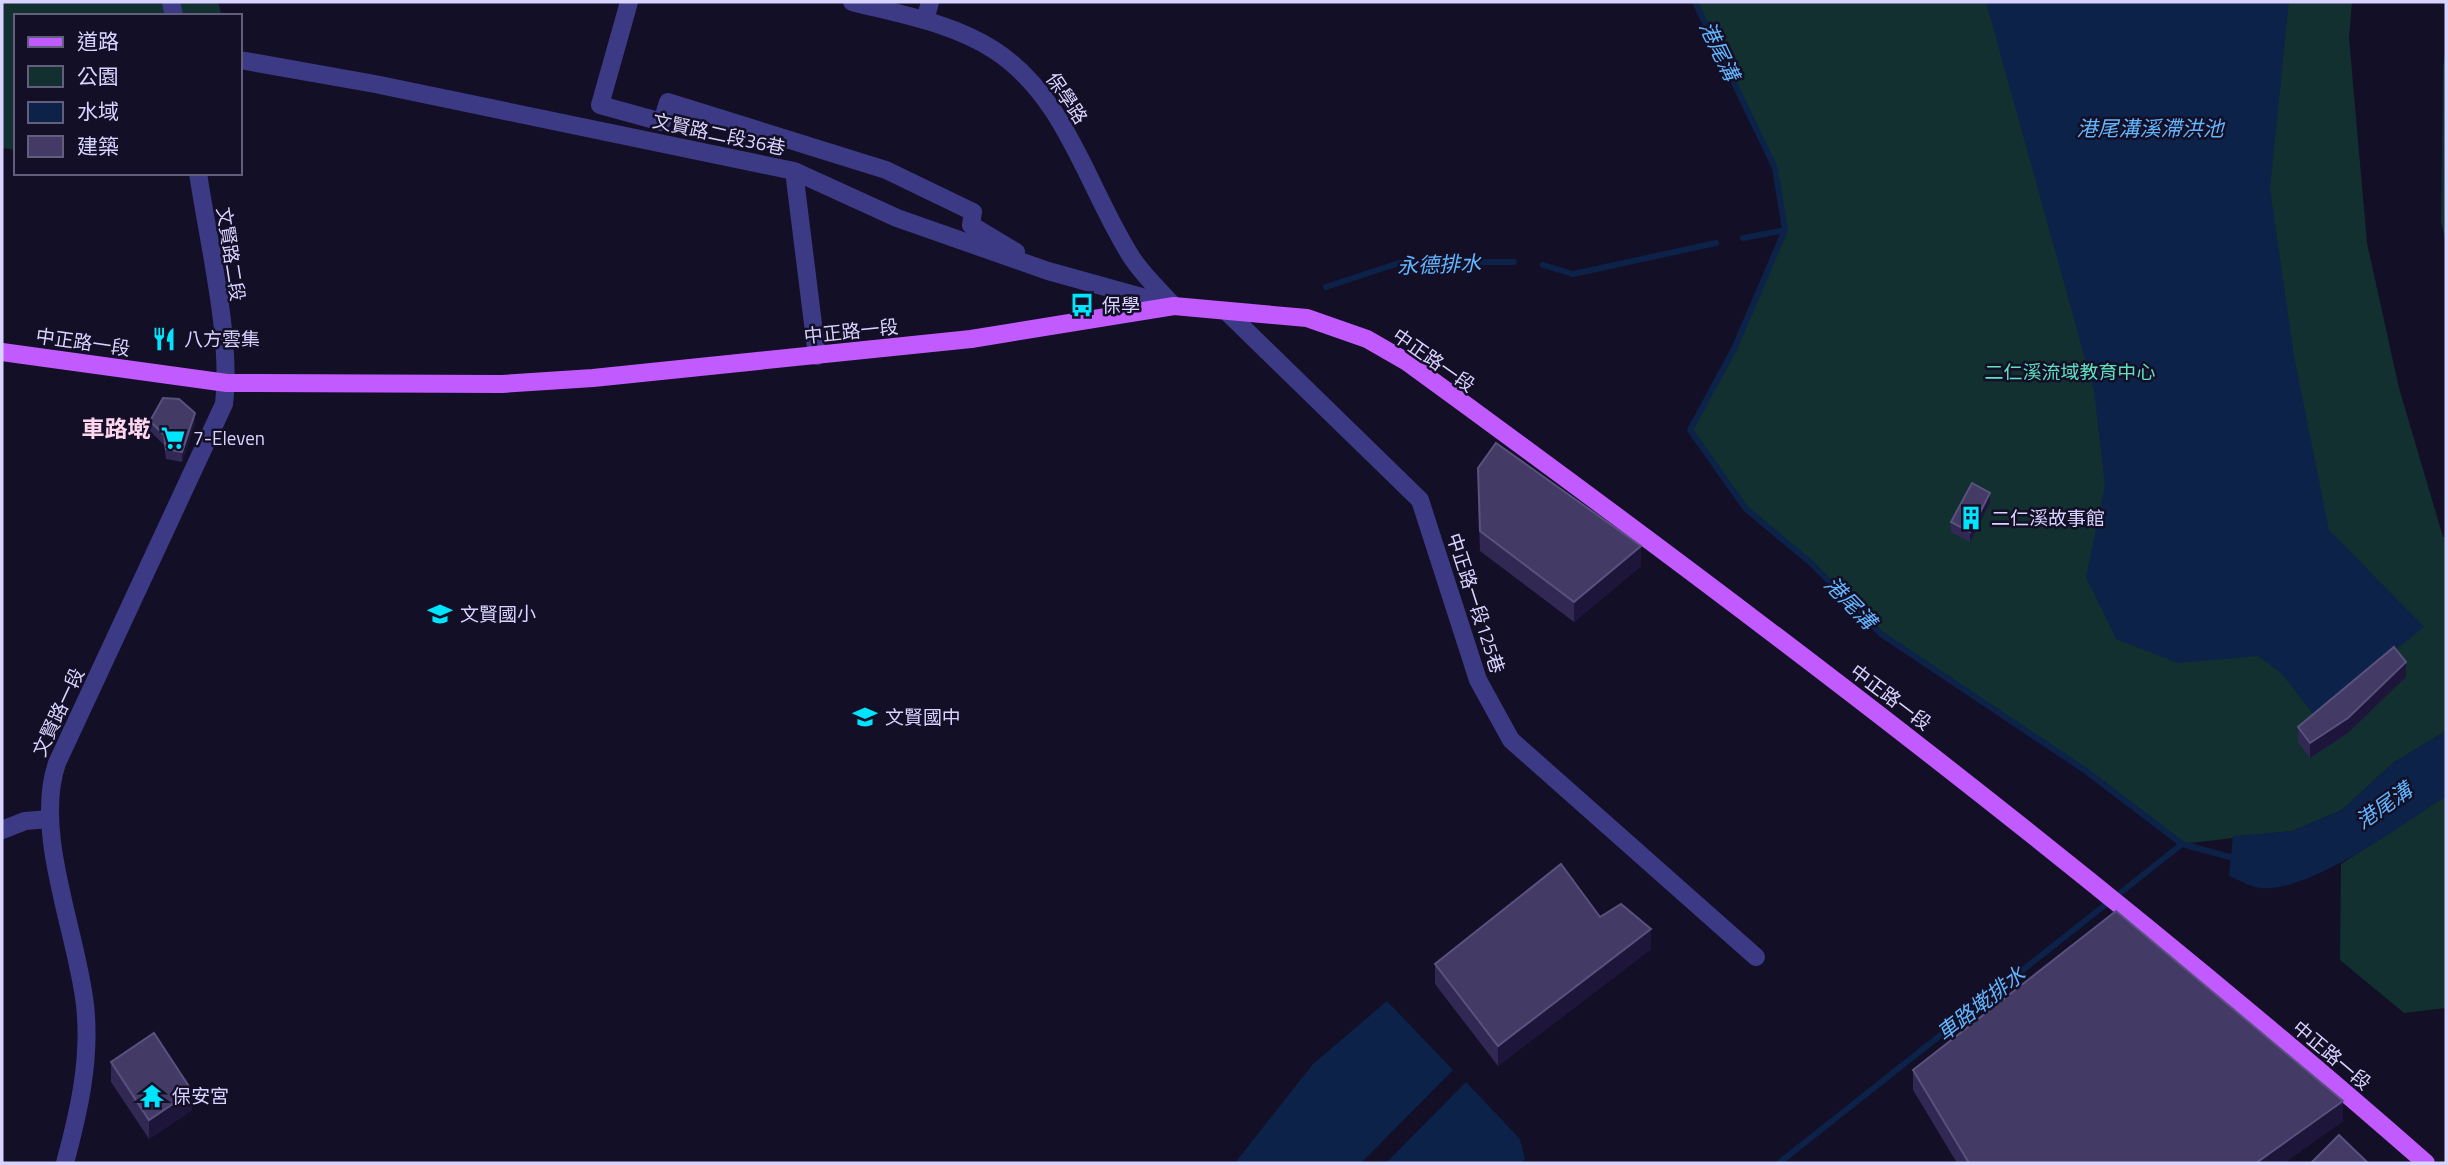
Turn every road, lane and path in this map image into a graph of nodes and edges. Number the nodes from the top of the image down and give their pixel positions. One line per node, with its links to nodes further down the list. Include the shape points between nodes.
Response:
1 (629, 2): 8 (street, via 600,105 662,122 668,102 886,170 973,212 971,225)
2 (852, 2): 4 (street, 保學路)
3 (930, 2): 4 (street)
4 (925, 20): 9 (street, 保學路, via 993,49 1025,74 1064,127 1133,260)
5 (242, 60): 6 (street, 文賢路二段36巷)
6 (794, 171): 8 (street, 文賢路二段36巷, via 897,218); 12 (street)
7 (198, 175): 13 (street, 文賢路二段)
8 (1048, 271): 9 (street, 文賢路二段36巷)
9 (1174, 306): 10 (main road, 中正路一段); 12 (main road, 中正路一段, via 971,339)
10 (1226, 311): 16 (street, 中正路一段125巷, via 1420,500 1478,680 1511,740); 18 (main road, 中正路一段, via 1307,318 1367,339 1407,362 1947,766 2137,918)
11 (2, 352): 13 (main road, 中正路一段)
12 (817, 356): 13 (main road, 中正路一段, via 502,384)
13 (227, 383): 14 (street, 文賢路一段, via 216,425 57,763 49,795)
14 (50, 819): 15 (street, via 25,821); 17 (street, 文賢路一段, via 87,1035 83,1092)
15 (2, 830)
16 (1756, 957)
17 (65, 1163)
18 (2426, 1163)

